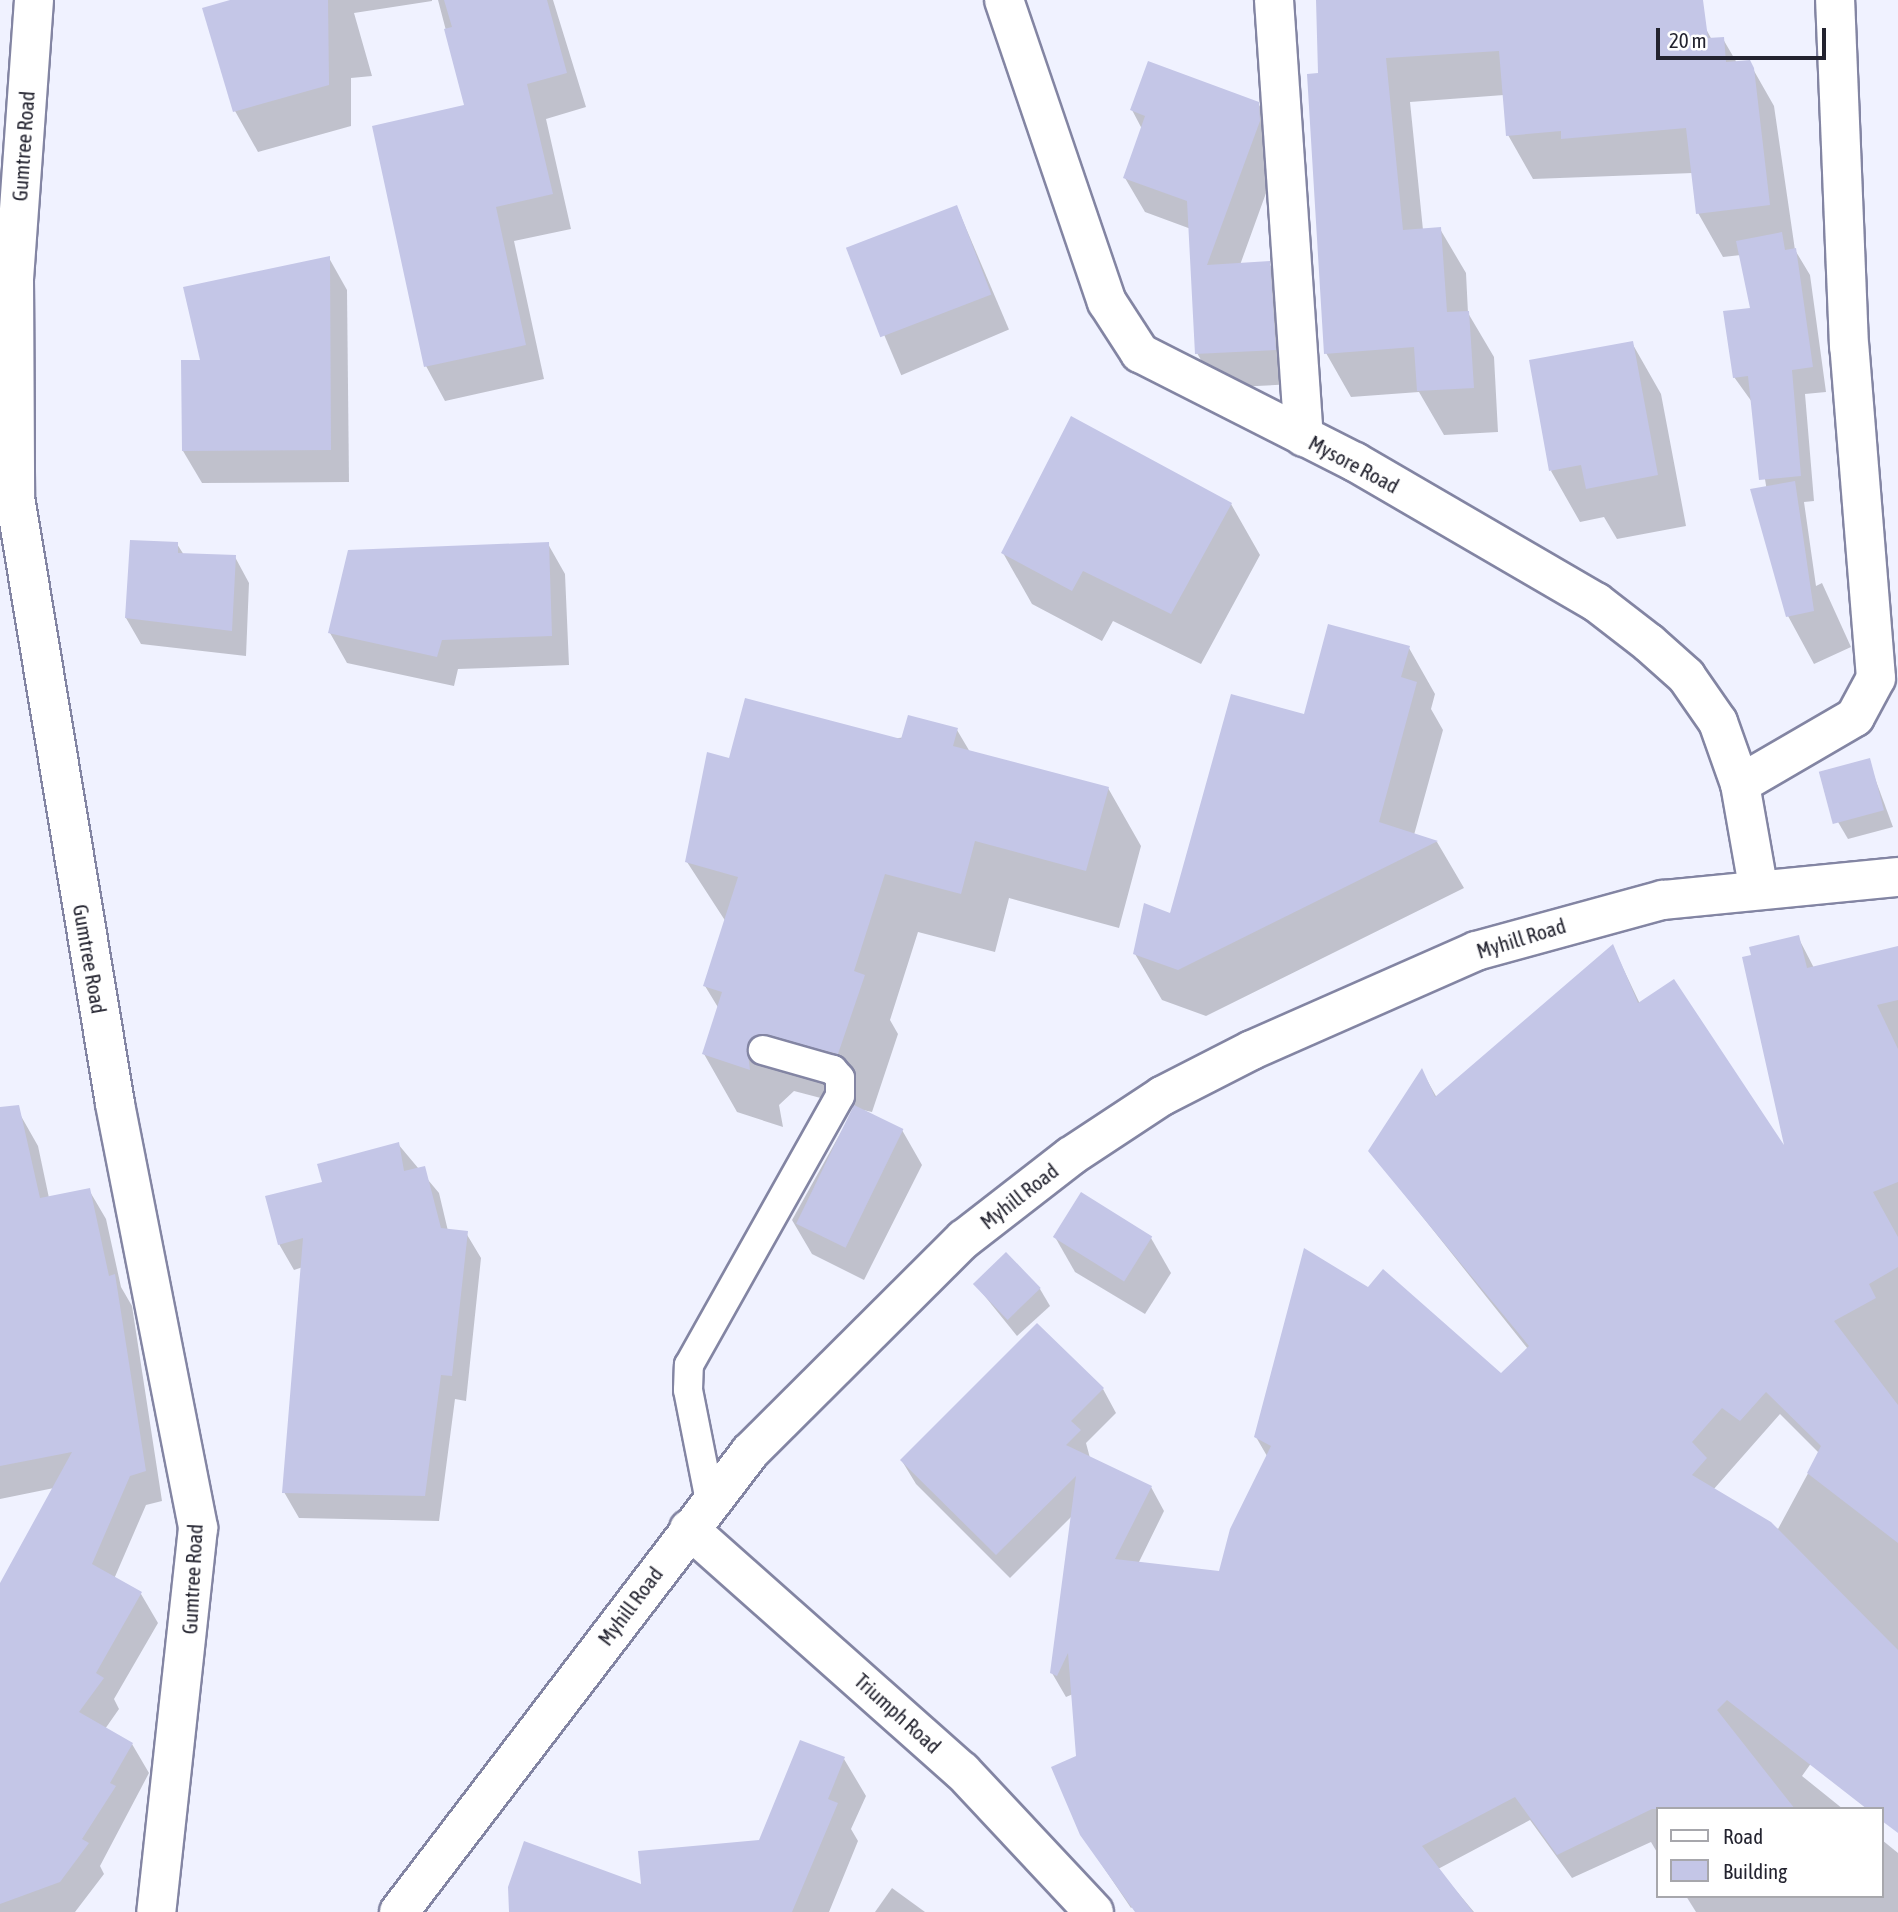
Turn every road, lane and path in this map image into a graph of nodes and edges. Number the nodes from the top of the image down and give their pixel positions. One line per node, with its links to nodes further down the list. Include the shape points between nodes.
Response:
1 (34, 0): 11 (street, Gumtree Road, via 14,278 16,497 115,1104 198,1528)
2 (1004, 0): 5 (street, Mysore Road, via 1122,330 1140,353)
3 (1274, 0): 5 (street)
4 (1835, 0): 6 (street, via 1849,346 1876,678 1855,717)
5 (1304, 437): 6 (street, Mysore Road, via 1596,602 1649,643 1686,676 1718,722)
6 (1740, 784): 8 (street, Mysore Road)
7 (1898, 877): 8 (street, Myhill Road)
8 (1758, 886): 10 (street, Myhill Road, via 1663,900 1476,951 1162,1096 964,1239 853,1343)
9 (763, 1050): 10 (lane, via 833,1070 839,1096 689,1365)
10 (700, 1515): 12 (street, Myhill Road); 13 (street, Triumph Road, via 962,1771)
11 (156, 1912)
12 (399, 1912)
13 (1094, 1912)

